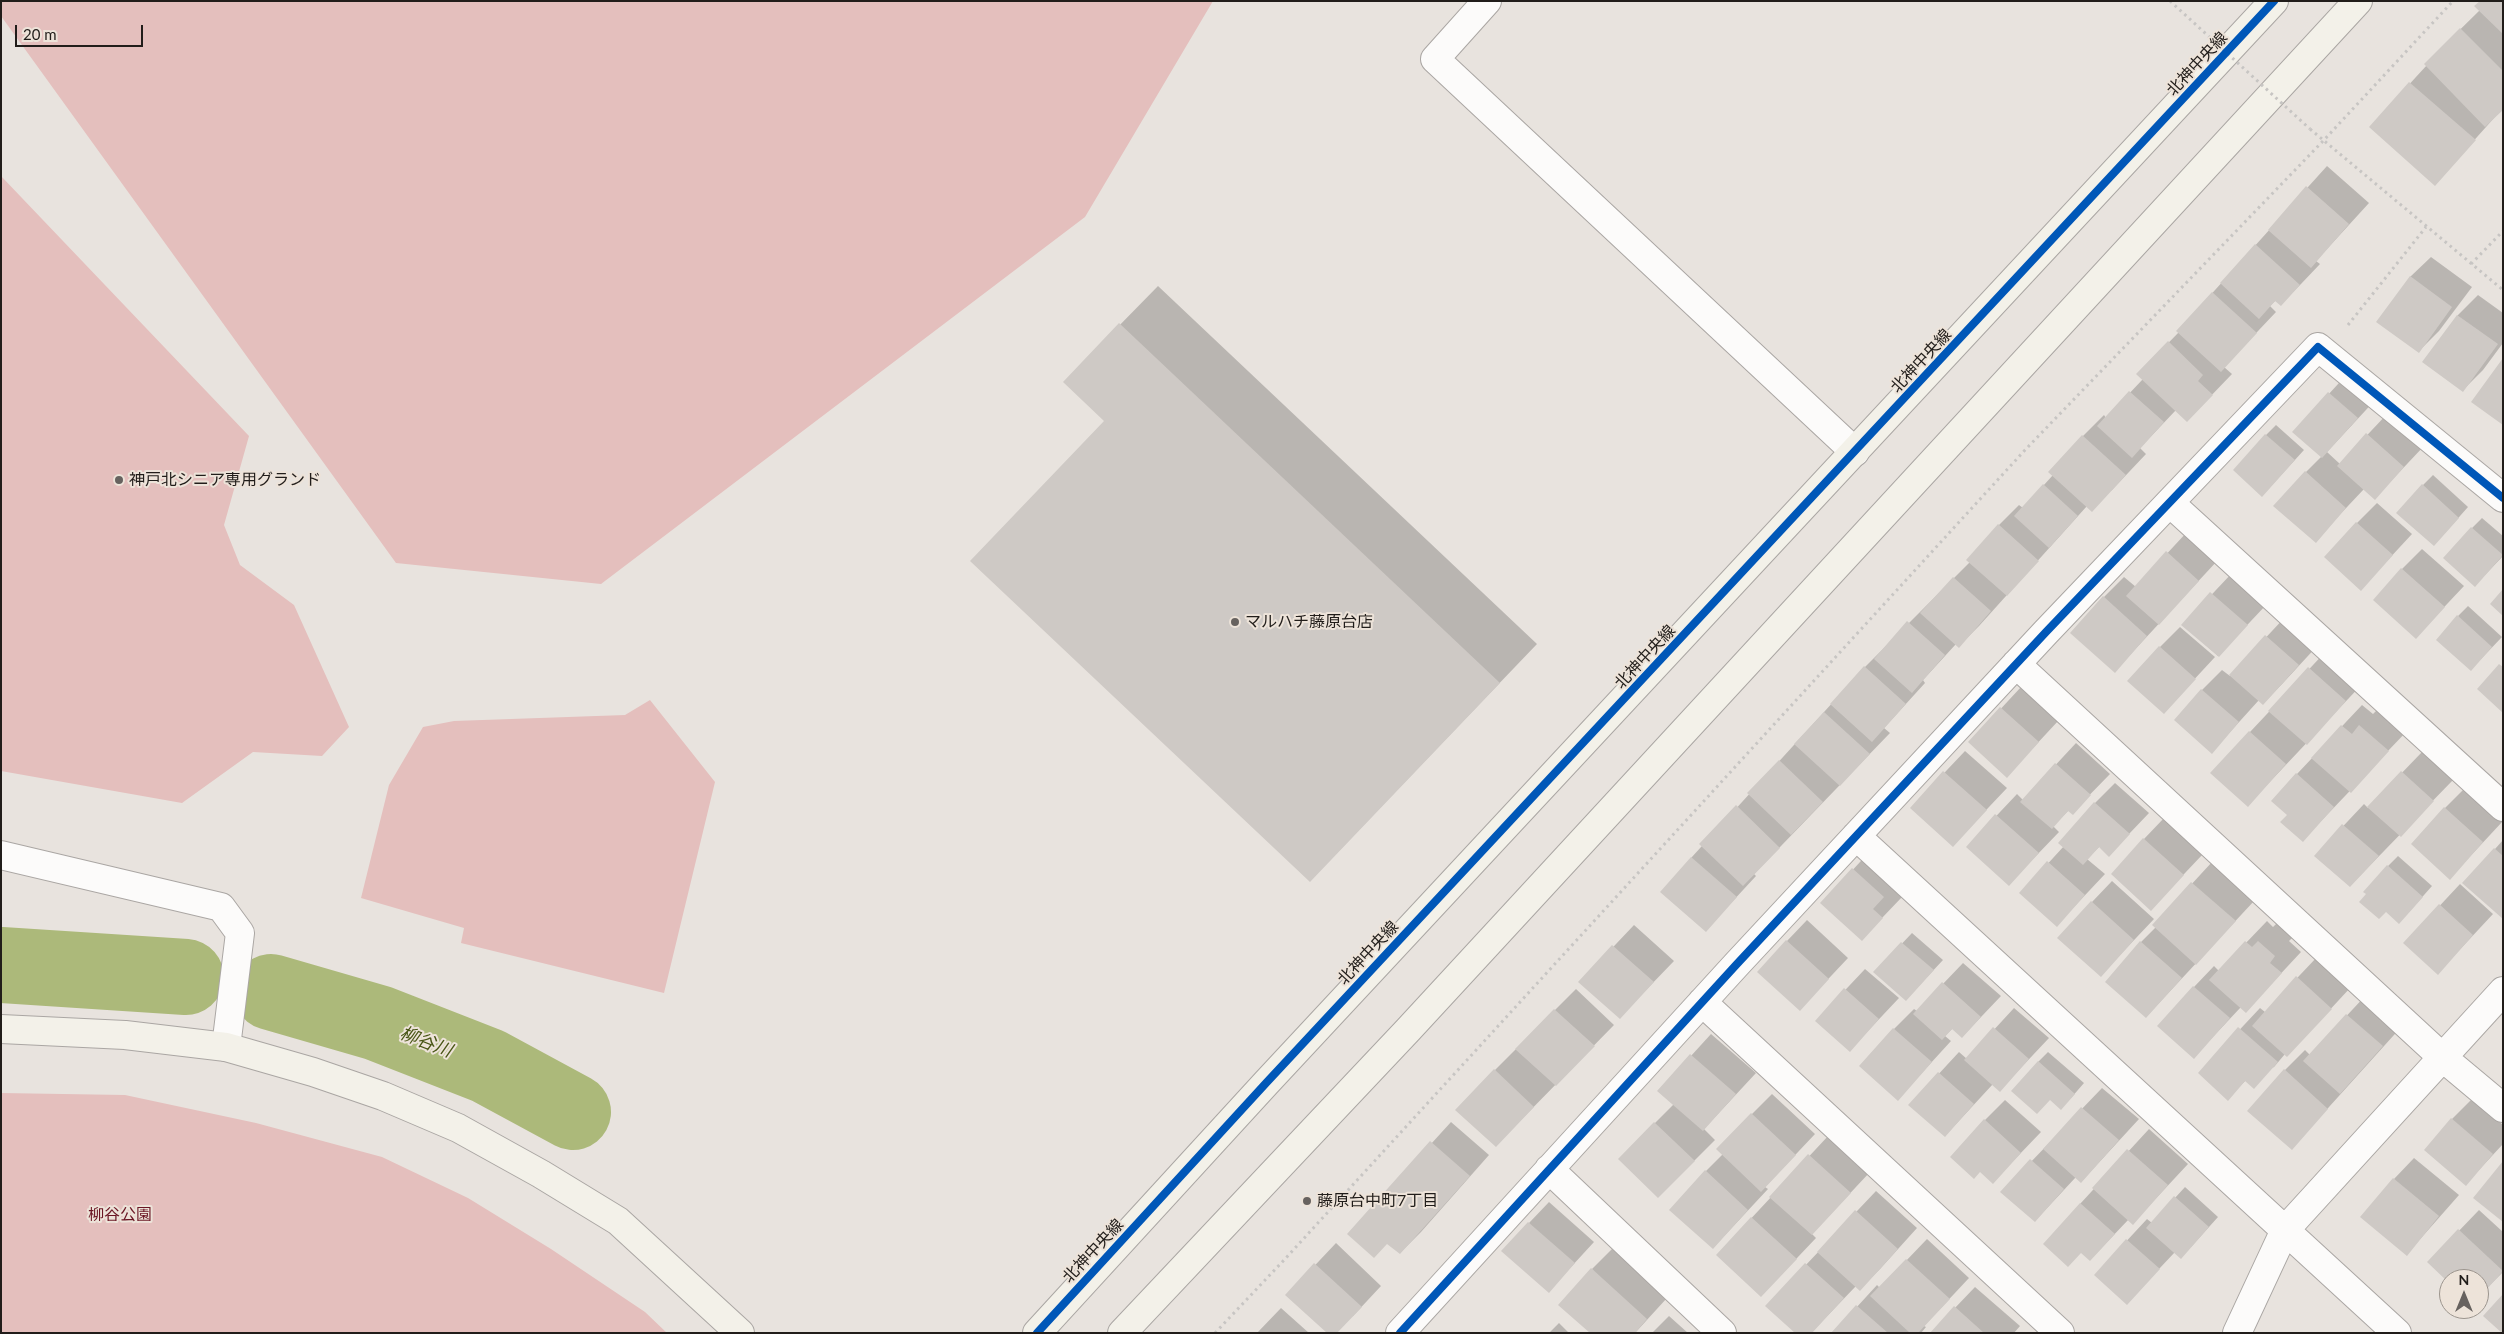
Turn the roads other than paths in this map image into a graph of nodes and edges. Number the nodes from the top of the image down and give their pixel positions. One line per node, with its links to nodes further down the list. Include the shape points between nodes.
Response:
1 (1487, 1): 4 (street, via 1435,59)
2 (2274, 1): 4 (street, 北神中央線)
3 (2358, 1): 21 (street, via 1428,1009)
4 (1855, 452): 20 (street, 北神中央線, via 1266,1082)
5 (2503, 498): 6 (street, via 2318,347)
6 (2170, 503): 7 (street); 8 (street)
7 (2016, 664): 9 (street); 15 (street)
8 (2503, 807)
9 (1856, 836): 12 (street); 18 (street)
10 (1, 855): 14 (street, via 220,907 240,933)
11 (2503, 991): 15 (street)
12 (1702, 1002): 17 (street); 24 (street)
13 (1, 1029): 14 (street, via 125,1035)
14 (226, 1048): 19 (street, via 383,1096 458,1128 541,1174 618,1221)
15 (2442, 1057): 16 (street); 18 (street)
16 (2503, 1108)
17 (1549, 1169): 22 (street); 23 (street)
18 (2285, 1230): 25 (street); 26 (street)
19 (740, 1333)
20 (1037, 1333)
21 (1122, 1333)
22 (1400, 1333)
23 (1722, 1333)
24 (2060, 1333)
25 (2238, 1333)
26 (2397, 1333)

